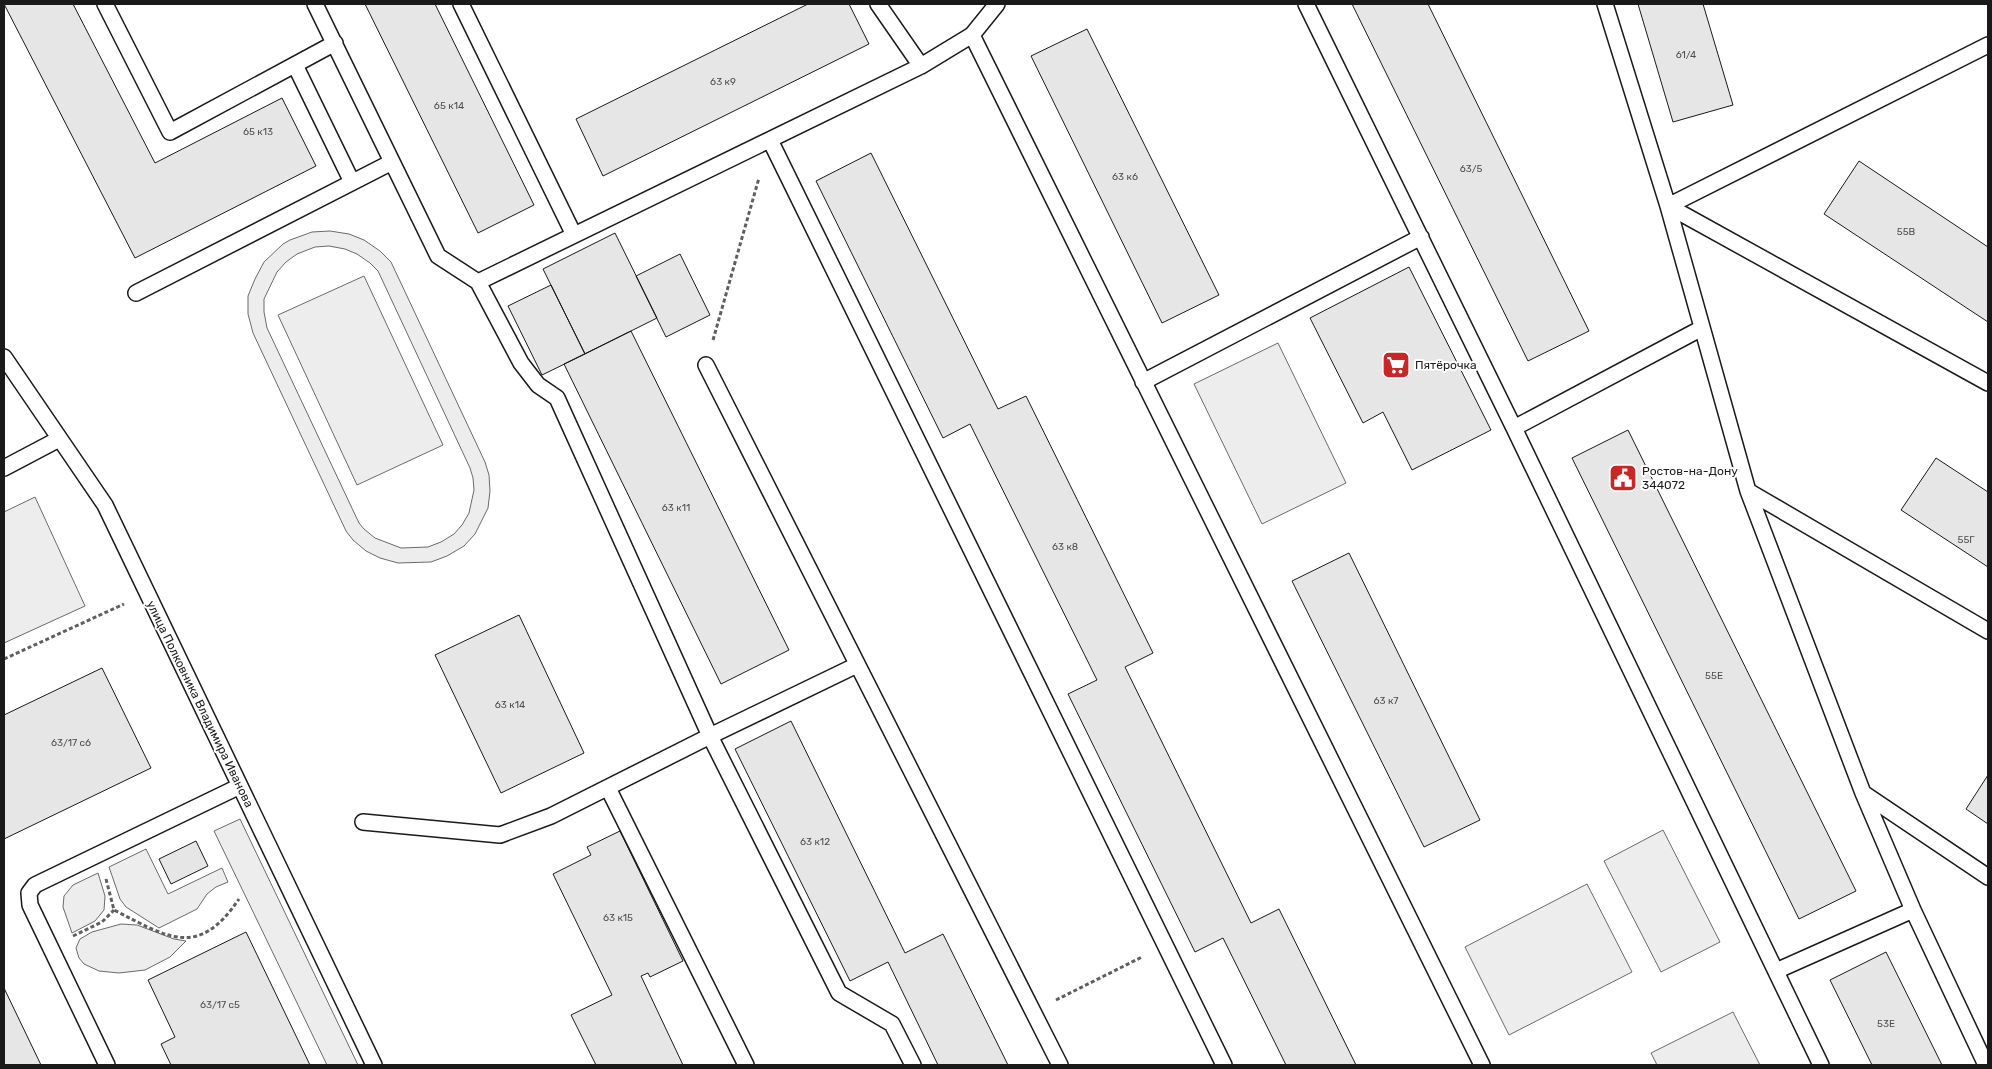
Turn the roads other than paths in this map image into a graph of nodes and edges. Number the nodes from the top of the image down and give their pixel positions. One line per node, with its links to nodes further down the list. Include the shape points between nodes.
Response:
1 (105, 4): 11 (lane, via 170,132)
2 (315, 4): 9 (lane)
3 (461, 4): 17 (lane)
4 (878, 4): 12 (lane)
5 (997, 4): 8 (lane)
6 (1306, 4): 18 (lane)
7 (1605, 4): 16 (lane)
8 (972, 35): 12 (lane); 24 (lane)
9 (335, 43): 11 (lane); 14 (lane)
10 (1988, 45): 16 (lane)
11 (295, 65): 15 (lane)
12 (921, 66): 13 (lane)
13 (770, 140): 17 (lane); 45 (lane)
14 (392, 162): 15 (lane); 19 (lane, via 438,256)
15 (352, 182): 20 (lane)
16 (1668, 206): 21 (lane); 25 (lane)
17 (574, 235): 19 (lane)
18 (1421, 237): 24 (lane); 26 (lane)
19 (478, 282): 32 (lane, via 521,363 538,385 556,398)
20 (136, 293)
21 (1702, 328): 26 (lane); 29 (lane)
22 (4, 357): 27 (lane, улица Полковника Владимира Иванова)
23 (706, 365): 31 (lane)
24 (1143, 382): 46 (lane)
25 (1988, 383)
26 (1514, 428): 39 (lane)
27 (59, 439): 28 (lane); 33 (lane, улица Полковника Владимира Иванова, via 105,505)
28 (4, 468)
29 (1748, 491): 30 (lane); 35 (lane)
30 (1988, 631)
31 (857, 665): 32 (lane); 44 (lane)
32 (710, 736): 34 (lane); 43 (lane, via 839,993 892,1024)
33 (240, 786): 40 (lane, via 35,885 28,893 30,905); 41 (lane, улица Полковника Владимира Иванова)
34 (608, 788): 36 (lane, via 551,816 500,835); 42 (lane)
35 (1863, 793): 37 (lane); 38 (lane)
36 (363, 822)
37 (1988, 877)
38 (1914, 910): 39 (lane); 48 (lane)
39 (1776, 971): 47 (lane)
40 (107, 1065)
41 (374, 1065)
42 (746, 1065)
43 (913, 1065)
44 (1060, 1065)
45 (1224, 1065)
46 (1482, 1065)
47 (1821, 1065)
48 (1986, 1065)

